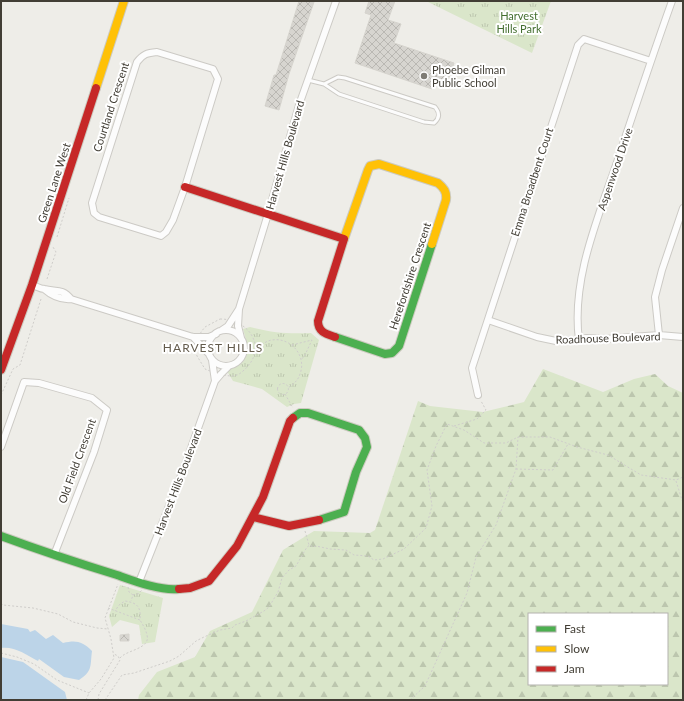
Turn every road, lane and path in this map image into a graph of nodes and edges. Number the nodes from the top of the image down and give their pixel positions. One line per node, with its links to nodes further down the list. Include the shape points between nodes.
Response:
1 (124, 1): 13 (street, Green Lane West)
2 (336, 1): 5 (street, Harvest Hills Boulevard)
3 (672, 1): 4 (street, Aspenwood Drive)
4 (651, 60): 17 (street, Emma Broadbent Court, via 584,39 578,45); 24 (street, Aspenwood Drive, via 585,264 578,293)
5 (308, 79): 6 (lane); 9 (street, Harvest Hills Boulevard)
6 (324, 84): 6 (lane, via 339,94 424,122 434,123 439,115 435,107 345,78 338,77)
7 (185, 187): 7 (street, Courtland Crescent, via 218,79 213,70 203,66 156,52 146,53 137,62 95,190 92,203 94,213 99,217 161,236 173,220); 9 (street)
8 (683, 208): 20 (street, via 655,297)
9 (268, 214): 10 (street); 15 (street, Harvest Hills Boulevard)
10 (344, 239): 10 (street, Herefordshire Crescent, via 319,318 319,328 327,334 385,354 392,353 399,346 444,207 447,194 445,188 379,164 370,166)
11 (56, 252): 12 (path)
12 (47, 279)
13 (32, 285): 23 (street, via 67,294 71,299); 30 (street, Green Lane West)
14 (41, 299): 34 (path, via 20,365 13,369)
15 (238, 310): 16 (street, Harvest Hills Boulevard); 18 (street, Harvest Hills Boulevard)
16 (232, 320): 18 (path); 19 (street, Harvest Hills Boulevard); 23 (path, via 220,319 211,323 201,332)
17 (488, 320): 24 (street, Roadhouse Boulevard, via 537,337 556,341); 35 (street, Emma Broadbent Court, via 472,368)
18 (238, 322): 22 (street, Harvest Hills Boulevard); 26 (path, via 251,334)
19 (219, 332): 22 (street, via 228,330); 23 (street); 27 (street, via 209,344)
20 (660, 335): 21 (street, Roadhouse Boulevard); 24 (street, Roadhouse Boulevard)
21 (683, 337)
22 (241, 338): 29 (street, via 244,344 243,356)
23 (200, 340): 27 (street); 31 (path, via 197,356 205,369)
24 (579, 340)
25 (292, 345): 26 (path, via 280,340 271,340); 28 (path); 28 (path, via 312,340)
26 (255, 349): 31 (path, via 251,363 240,374 233,377)
27 (211, 357): 29 (street, via 217,364); 31 (street)
28 (301, 359): 32 (path, via 300,375)
29 (229, 366): 31 (street, Harvest Hills Boulevard)
30 (1, 370)
31 (218, 373): 51 (street, Harvest Hills Boulevard)
32 (288, 388): 33 (path); 33 (path, via 282,384 278,387 278,393)
33 (285, 394): 36 (path)
34 (1, 395)
35 (478, 395): 37 (path, via 486,410 477,419)
36 (296, 414): 45 (street, via 290,421 263,497); 46 (street, via 308,413 359,430 365,438 367,447 356,472 344,512)
37 (454, 426): 38 (path, via 484,443 506,442); 48 (path, via 447,424 427,470 432,506 426,528 404,549 384,559 374,560 346,550)
38 (518, 437): 39 (path, via 550,437); 41 (path)
39 (568, 444): 41 (path, via 553,470); 43 (path, via 608,455 641,475)
40 (1, 447): 49 (street, Old Field Crescent, via 24,382 39,382 92,398 107,410 94,452)
41 (516, 469): 65 (path, via 496,525 476,557 467,593 439,656 425,686)
42 (683, 477): 43 (path)
43 (676, 480): 44 (path)
44 (683, 503)
45 (253, 517): 46 (street, via 289,526); 51 (street, via 236,546 209,581 190,588 171,590)
46 (302, 524): 48 (path)
47 (1, 536): 49 (street)
48 (310, 545): 64 (path, via 296,566 282,578 278,592 264,611 232,628 220,630 196,641 170,661 134,674 122,675)
49 (54, 555): 50 (street)
50 (125, 577): 51 (street); 52 (path, via 129,592 133,595); 54 (path)
51 (139, 582)
52 (131, 602): 55 (path, via 125,601); 56 (path, via 138,607)
53 (1, 603): 57 (path, via 58,614 73,622)
54 (108, 608): 55 (path); 57 (path, via 105,618)
55 (115, 611): 56 (path)
56 (140, 620): 60 (path, via 148,637 147,642 144,646 122,654)
57 (108, 629): 59 (path)
58 (1, 653): 61 (path, via 34,664 58,680)
59 (114, 654): 60 (path); 61 (path, via 102,679)
60 (120, 658): 63 (path)
61 (89, 693): 62 (path)
62 (86, 700)
63 (98, 700)
64 (105, 700)
65 (410, 700)

